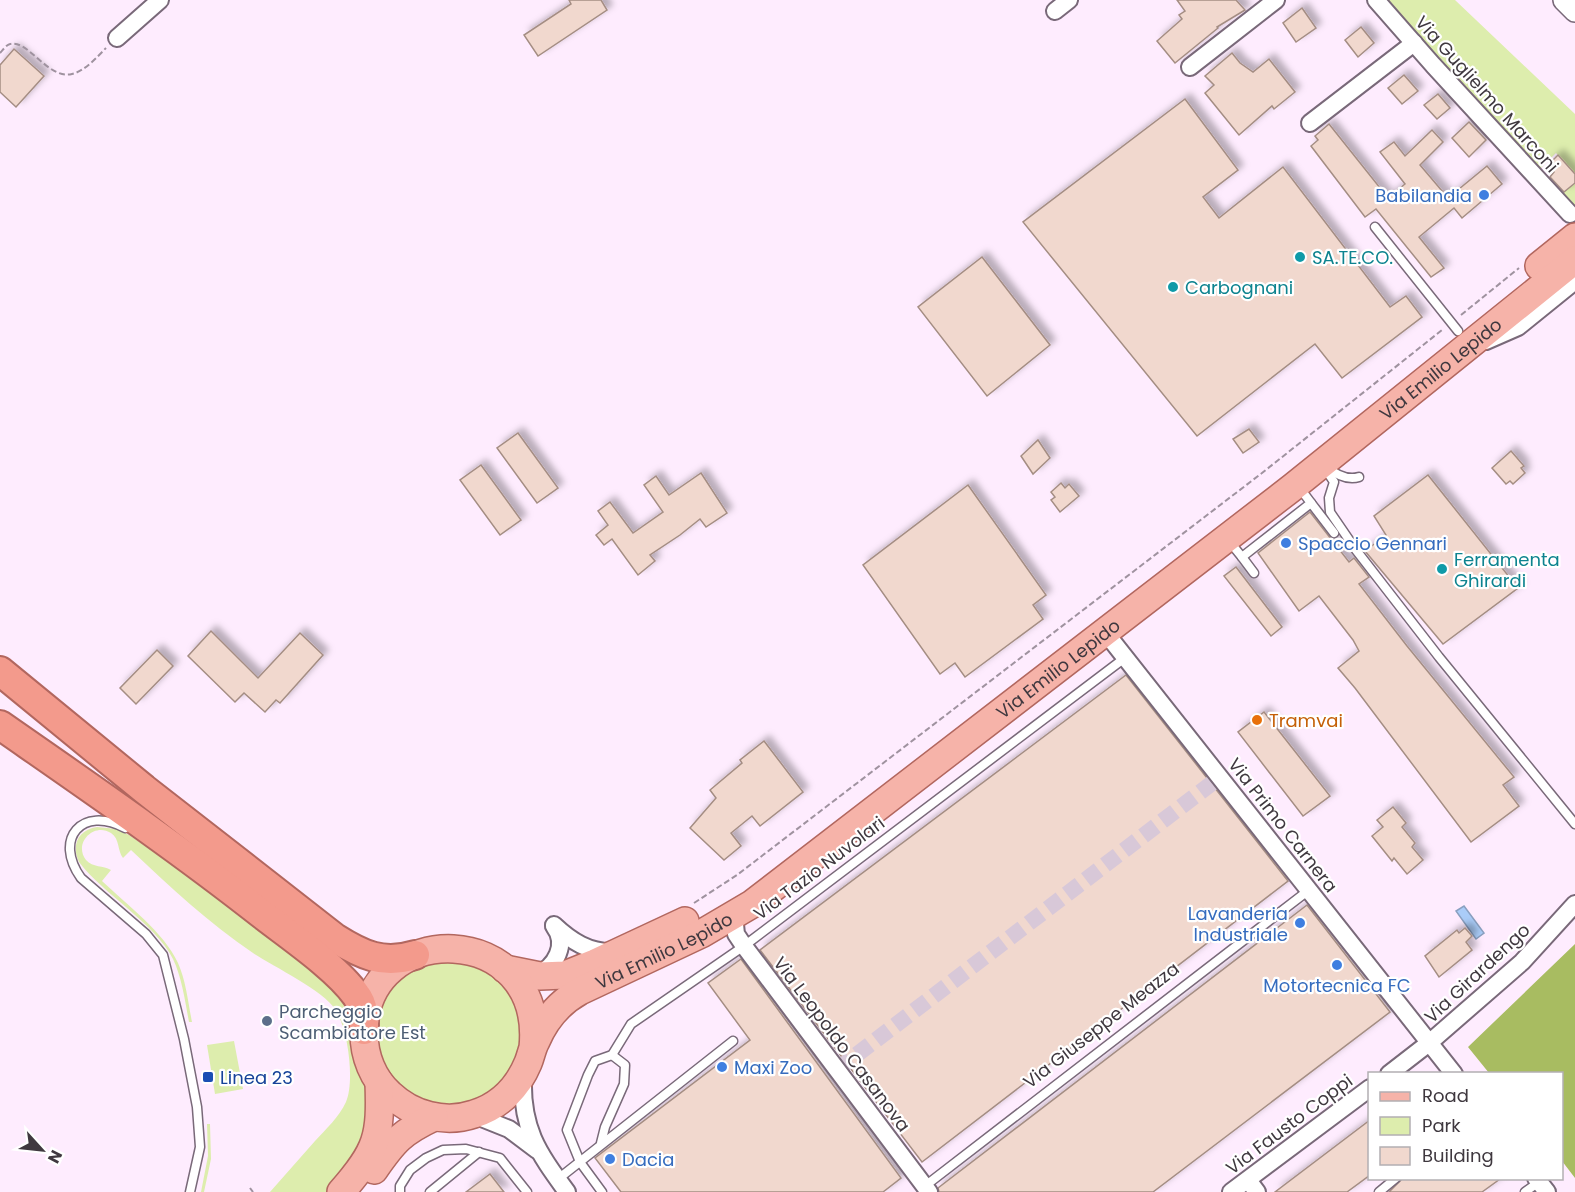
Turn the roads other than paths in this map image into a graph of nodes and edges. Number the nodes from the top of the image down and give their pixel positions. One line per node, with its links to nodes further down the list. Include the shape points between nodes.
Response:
1 (160, 0): 8 (street)
2 (1069, 0): 6 (street)
3 (1276, 0): 10 (street)
4 (1376, 0): 9 (street, Via Guglielmo Marconi)
5 (1564, 0): 7 (street)
6 (1055, 11)
7 (1575, 11)
8 (117, 38)
9 (1414, 43): 11 (street); 12 (street, Via Guglielmo Marconi)
10 (1190, 68)
11 (1310, 123)
12 (1573, 225): 16 (main road, Via Emilio Lepido)
13 (1375, 226): 16 (lane)
14 (1575, 260): 17 (main road, Via Emilio Lepido)
15 (1575, 281): 17 (street, via 1518,327)
16 (1455, 327): 36 (main road, Via Emilio Lepido, via 1260,489 750,882 701,913)
17 (1451, 360): 18 (main road, Via Emilio Lepido)
18 (1323, 464): 19 (lane, via 1337,474 1351,479); 20 (main road, Via Emilio Lepido); 28 (lane, via 1334,482 1330,512 1356,550)
19 (1359, 477)
20 (1302, 495): 21 (lane); 22 (main road, Via Emilio Lepido)
21 (1334, 532)
22 (1235, 547): 23 (lane); 24 (main road, Via Emilio Lepido)
23 (1254, 573)
24 (1106, 632): 25 (street, Via Primo Carnera); 34 (main road, Via Emilio Lepido)
25 (1126, 657): 32 (street, Via Primo Carnera); 35 (lane, Via Tazio Nuvolari)
26 (0, 671): 37 (highway, via 157,800 335,938 379,958 398,960)
27 (0, 725): 31 (highway)
28 (1575, 824)
29 (137, 834): 59 (lane, via 107,820 95,819 75,832 68,854 81,878 146,934 163,955 197,1107 200,1147)
30 (168, 856): 31 (lane)
31 (214, 876): 39 (highway, via 348,985 361,1003)
32 (1309, 890): 41 (street, Via Primo Carnera); 58 (lane, Via Giuseppe Meazza)
33 (1575, 904): 41 (street, Via Girardengo, via 1522,962)
34 (734, 915): 35 (street, Via Leopoldo Casanova, via 736,934); 42 (main road, Via Emilio Lepido, via 570,997 550,1017)
35 (744, 945): 43 (lane, Via Tazio Nuvolari, via 631,1024); 58 (street, Via Leopoldo Casanova)
36 (629, 947): 38 (main road, Via Emilio Lepido, via 565,975); 38 (street, Via Emilio Lepido, via 612,952 594,950 554,926 561,941 551,966 539,974)
37 (415, 955): 38 (main road, via 433,949 458,948); 39 (main road, via 380,982 368,1005)
38 (518, 972): 42 (main road, via 531,1010)
39 (364, 1030): 47 (main road, via 369,1062)
40 (733, 1041): 51 (lane)
41 (1430, 1043): 44 (street); 45 (street, Via Primo Carnera)
42 (533, 1048): 46 (main road)
43 (612, 1055): 51 (lane, via 625,1065 624,1084); 54 (lane, Via Tazio Nuvolari, via 596,1061 567,1130)
44 (1392, 1072)
45 (1452, 1072)
46 (523, 1074): 49 (main road, via 507,1095); 53 (street, via 524,1116)
47 (379, 1082): 50 (main road, via 403,1105); 60 (main road, via 376,1142)
48 (1368, 1090): 57 (street, Via Fausto Coppi)
49 (474, 1115): 50 (main road); 53 (street, via 509,1129)
50 (434, 1117): 61 (main road, via 400,1137)
51 (601, 1143): 54 (lane)
52 (478, 1152): 62 (lane, via 443,1150 426,1158 410,1170); 63 (lane); 64 (lane, via 500,1158)
53 (540, 1153): 56 (street)
54 (580, 1162): 56 (lane); 65 (lane, Via Tazio Nuvolari)
55 (1395, 1180): 67 (lane)
56 (562, 1186)
57 (1252, 1186): 66 (street, Via Fausto Coppi)
58 (924, 1190)
59 (190, 1192)
60 (341, 1192)
61 (357, 1192)
62 (400, 1192)
63 (430, 1192)
64 (527, 1192)
65 (602, 1192)
66 (1231, 1192)
67 (1379, 1192)

